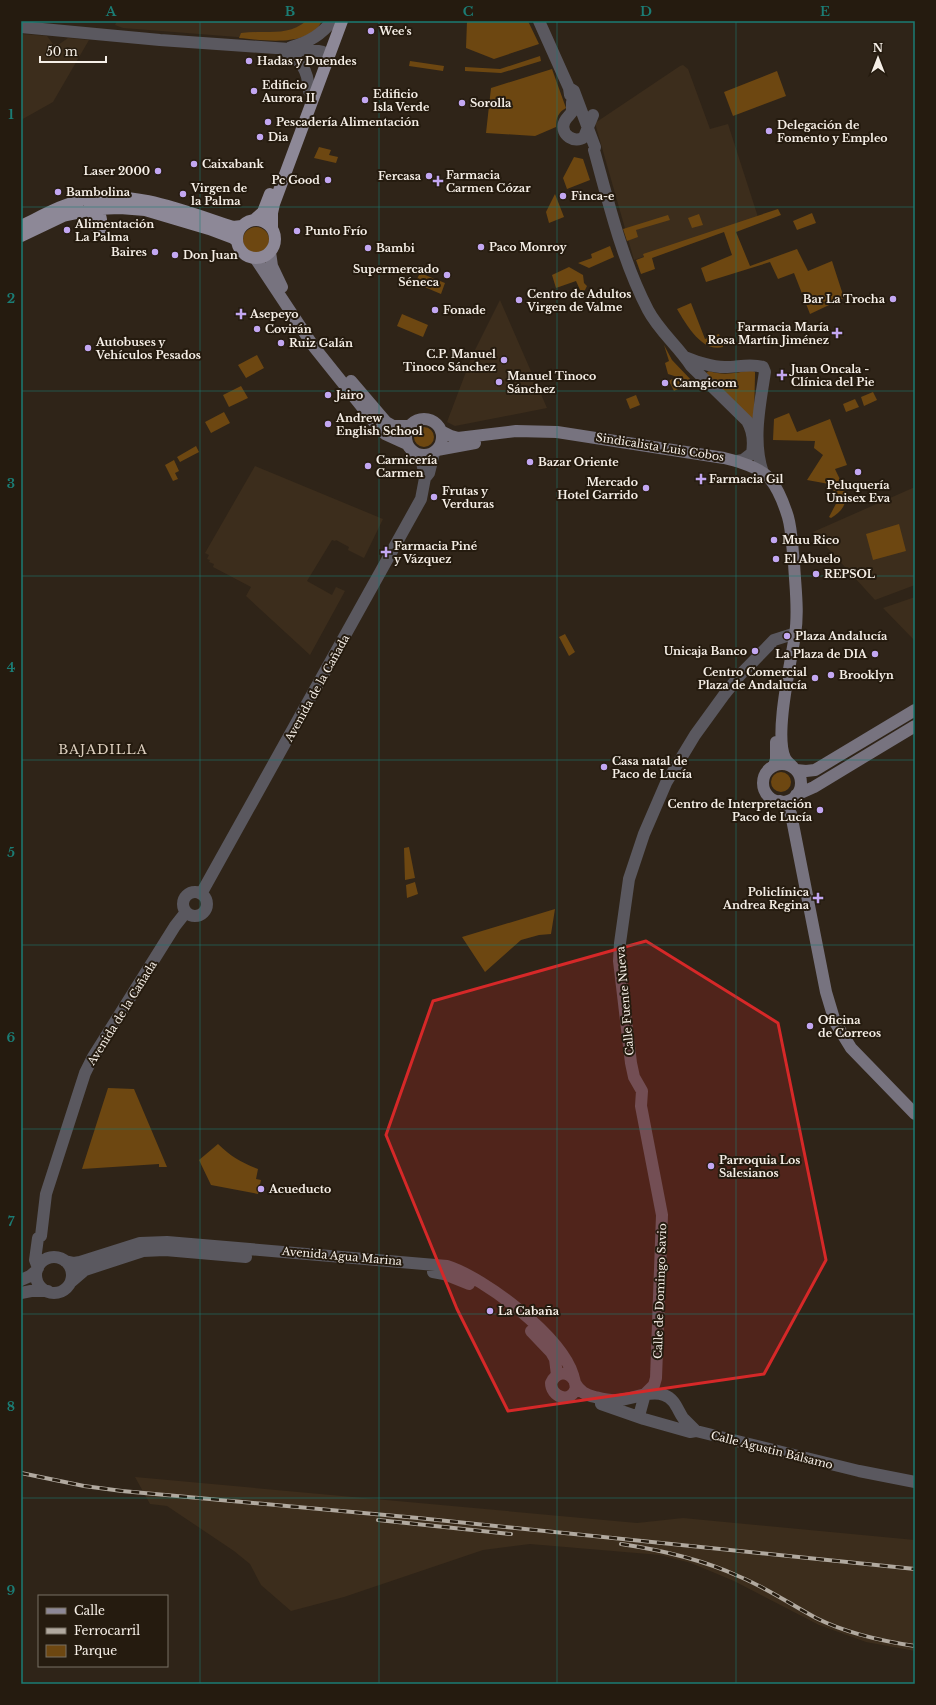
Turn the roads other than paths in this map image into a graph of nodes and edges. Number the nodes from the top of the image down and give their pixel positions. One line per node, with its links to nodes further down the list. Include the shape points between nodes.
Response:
1 (333, 21): 5 (street, via 301,45); 6 (main road)
2 (342, 21): 7 (main road)
3 (539, 21): 8 (street)
4 (21, 27): 5 (street)
5 (282, 49): 6 (street); 9 (street, via 300,62 305,69)
6 (323, 52): 7 (street); 9 (main road)
7 (326, 65): 19 (main road, via 274,204)
8 (569, 88): 10 (street, via 572,102); 10 (street, via 574,91)
9 (309, 91): 15 (main road, via 263,212)
10 (580, 115): 11 (street); 11 (street, via 564,123 563,127 569,138 577,140)
11 (586, 133): 24 (street, via 595,147 617,234 631,274 649,311 668,339)
12 (121, 202): 13 (main road, via 94,197); 14 (main road); 16 (main road); 18 (main road, via 147,201 233,227); 21 (main road, via 215,231)
13 (70, 209): 14 (main road); 16 (main road); 17 (main road); 20 (main road, via 63,216)
14 (96, 209): 16 (main road, via 93,213)
15 (254, 220): 18 (main road); 19 (main road, via 261,220)
16 (97, 224)
17 (21, 226)
18 (242, 226): 21 (main road)
19 (272, 228): 22 (main road, via 275,240)
20 (21, 236)
21 (237, 241): 23 (main road, via 243,253)
22 (270, 252): 23 (main road, via 263,257); 29 (main road, via 279,283 301,317 341,369 386,422 393,426)
23 (255, 258): 31 (main road, via 314,347 374,422 385,434)
24 (685, 357): 25 (street); 26 (street)
25 (711, 366): 26 (street, via 704,370); 28 (street, via 763,367 765,372)
26 (704, 379): 27 (street)
27 (747, 421): 28 (street); 34 (street, via 753,437 752,452 748,457)
28 (760, 421): 35 (street, via 757,434)
29 (410, 426): 30 (main road, via 420,419 426,419 437,424); 31 (main road)
30 (441, 431): 32 (main road, via 442,442); 34 (main road, Sindicalista Luis Cobos, via 458,438 516,431 557,432)
31 (407, 444): 33 (main road)
32 (435, 452): 33 (main road); 36 (street, Avenida de la Cañada); 37 (main road, Sindicalista Luis Cobos, via 510,439 560,438 715,463 749,471 766,482 783,513 791,578)
33 (416, 454): 36 (street, via 422,462)
34 (737, 461): 35 (main road, Sindicalista Luis Cobos)
35 (763, 473): 37 (main road, Sindicalista Luis Cobos, via 777,489 788,519 795,584)
36 (426, 478): 45 (street, Avenida de la Cañada, via 421,499)
37 (792, 634): 40 (main road, Sindicalista Luis Cobos, via 776,714); 41 (main road, Sindicalista Luis Cobos, via 782,729 783,752); 47 (street, Calle Fuente Nueva, via 774,640 745,670 695,735 666,783 640,844 625,900 619,961 631,1063 634,1077)
38 (915, 710): 41 (main road, via 815,770)
39 (915, 726): 42 (main road)
40 (774, 766): 41 (main road, via 783,764); 43 (main road, via 764,776 763,786 768,795)
41 (794, 769): 42 (main road, via 799,774 801,784)
42 (795, 796): 43 (main road); 44 (main road, via 794,811)
43 (780, 801): 44 (main road)
44 (791, 814): 48 (main road, via 829,1006 835,1022 848,1043)
45 (201, 894): 46 (street, via 194,893 185,898 183,906); 46 (street, via 207,903 205,911 195,916)
46 (186, 912): 49 (street, Avenida de la Cañada, via 85,1073 46,1194)
47 (642, 1091): 58 (street, Calle de Domingo Savio, via 641,1106 663,1226 656,1378 654,1385)
48 (915, 1114)
49 (41, 1236): 50 (street, via 47,1250); 51 (street, Avenida de la Cañada, via 38,1238 35,1260)
50 (61, 1259): 51 (street, via 44,1261); 53 (street, via 72,1273); 57 (street, Avenida Agua Marina, via 74,1263 140,1243 167,1242 447,1266 476,1279 542,1330 553,1340 567,1361)
51 (38, 1269): 52 (street); 54 (street, via 38,1282)
52 (21, 1280)
53 (71, 1282): 54 (street, via 61,1291); 56 (street, Avenida Agua Marina, via 85,1270 132,1253 154,1250 444,1274 472,1285 536,1335 555,1359)
54 (48, 1291): 55 (street)
55 (21, 1293)
56 (557, 1375): 57 (street, via 568,1374); 59 (street, via 551,1383 552,1391 559,1397)
57 (575, 1382): 58 (street, Avenida Agua Marina, via 588,1396 607,1400); 59 (street, via 574,1392)
58 (645, 1394): 60 (street, Calle Agustin Bálsamo, via 663,1394 675,1403); 61 (street, Calle de Domingo Savio)
59 (569, 1396): 61 (street)
60 (678, 1410): 62 (street, via 680,1417); 63 (street, Calle Agustin Bálsamo)
61 (639, 1416): 62 (street)
62 (674, 1427): 63 (street, via 690,1432)
63 (696, 1431): 64 (street, Calle Agustin Bálsamo, via 851,1470)
64 (915, 1482)

